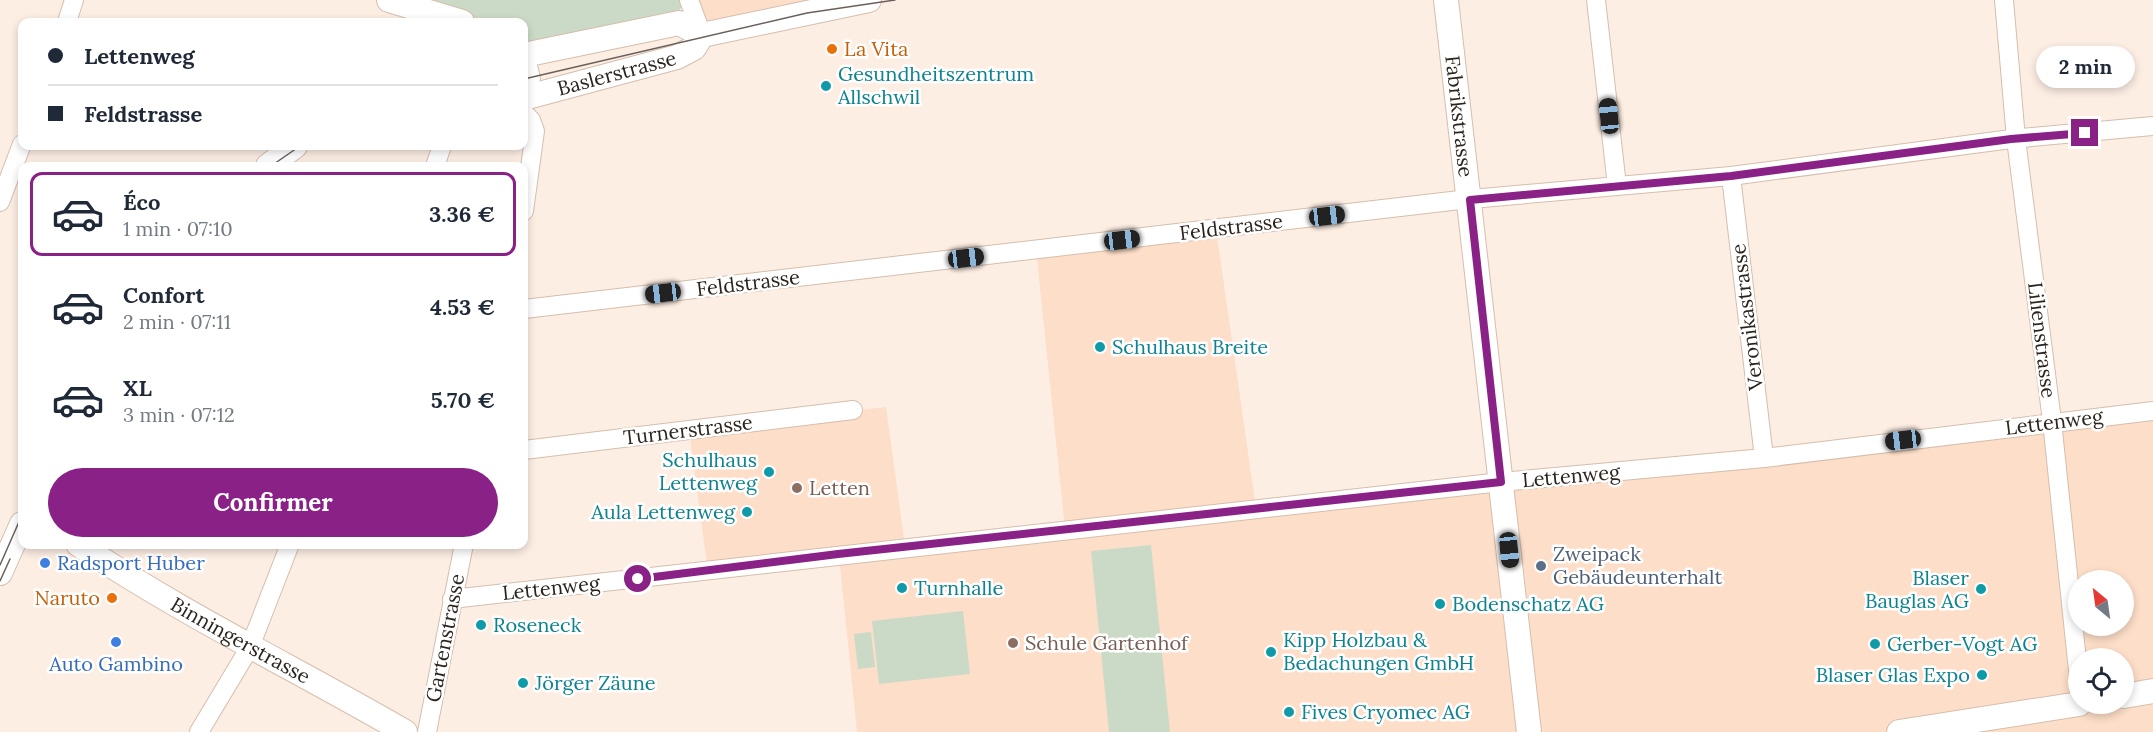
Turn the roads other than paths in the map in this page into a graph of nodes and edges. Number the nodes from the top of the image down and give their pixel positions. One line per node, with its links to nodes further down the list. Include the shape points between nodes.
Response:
1 (74, 0): 8 (street)
2 (390, 0): 9 (street)
3 (689, 0): 10 (street)
4 (869, 0): 10 (street)
5 (1446, 0): 22 (street, Fabrikstrasse)
6 (1596, 0): 21 (street)
7 (2004, 0): 15 (street, Lilienstrasse)
8 (68, 18)
9 (442, 18)
10 (702, 35): 11 (street, Baslerstrasse, via 679,23); 12 (street, Baslerstrasse, via 694,48 677,57)
11 (528, 54)
12 (528, 97)
13 (528, 117): 20 (street, via 535,131)
14 (2153, 126): 15 (street, Feldstrasse)
15 (2016, 139): 19 (street, Feldstrasse); 27 (street, Lilienstrasse)
16 (20, 150): 23 (street)
17 (289, 150): 18 (street)
18 (273, 162)
19 (1731, 176): 21 (street, Feldstrasse); 29 (street, Veronikastrasse)
20 (528, 182)
21 (1617, 186): 22 (street, Feldstrasse)
22 (1470, 200): 24 (street, Feldstrasse); 30 (street, Fabrikstrasse)
23 (0, 202)
24 (528, 309)
25 (853, 410): 28 (street, Turnerstrasse)
26 (2153, 411): 27 (street, Lettenweg)
27 (2052, 421): 29 (street, Lettenweg); 38 (street, Lilienstrasse)
28 (528, 450)
29 (1764, 458): 30 (street, Lettenweg)
30 (1501, 482): 36 (street, Lettenweg); 45 (street, Fabrikstrasse)
31 (18, 533): 35 (street)
32 (86, 549): 37 (street, Binningerstrasse, via 140,585)
33 (289, 549): 37 (street)
34 (463, 549): 36 (street, Gartenstrasse)
35 (0, 573)
36 (452, 599): 44 (street, Gartenstrasse)
37 (250, 647): 42 (street); 43 (street, Binningerstrasse)
38 (2076, 648)
39 (2153, 691): 40 (street)
40 (2134, 694)
41 (2068, 706): 46 (street)
42 (199, 732)
43 (405, 732)
44 (427, 732)
45 (1529, 732)
46 (1899, 732)

